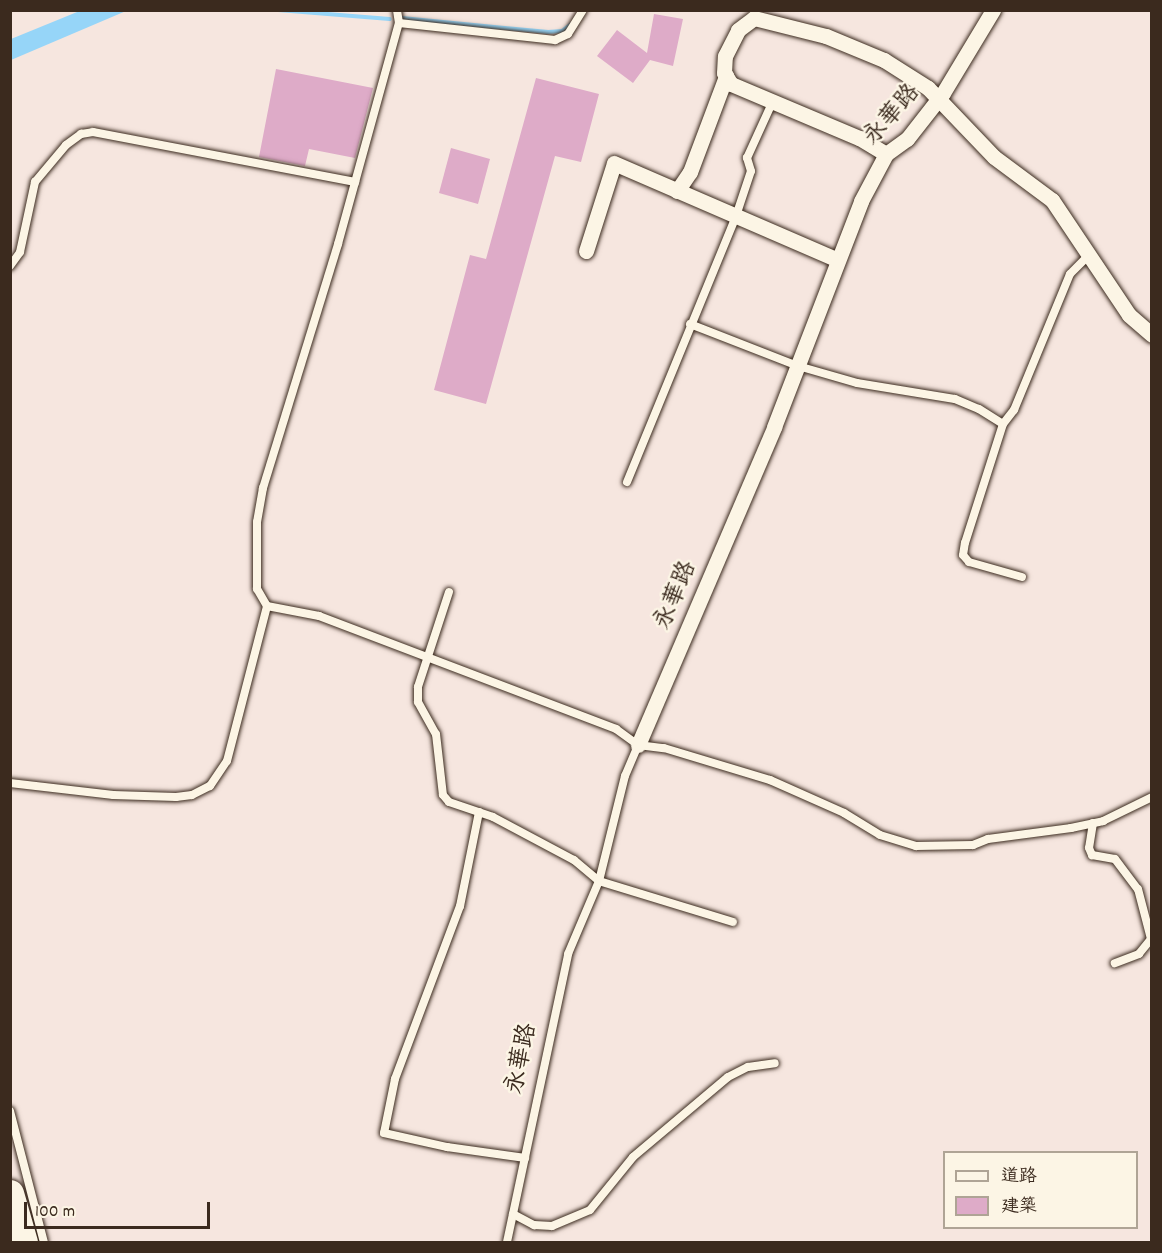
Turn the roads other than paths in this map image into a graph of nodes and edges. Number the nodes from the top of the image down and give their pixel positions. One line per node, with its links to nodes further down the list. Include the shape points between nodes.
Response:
1 (397, 10): 5 (lane)
2 (583, 10): 5 (lane, via 568,34 555,40)
3 (993, 10): 7 (street, 永華路)
4 (754, 13): 6 (street, via 738,30 725,56); 7 (street, via 884,60)
5 (399, 23): 10 (lane)
6 (726, 76): 8 (street, via 731,84); 11 (street, via 690,172)
7 (939, 98): 9 (street, 永華路, via 907,139); 14 (street, via 994,157 1052,201)
8 (773, 101): 9 (street); 12 (lane, via 747,158 751,171)
9 (886, 154): 15 (street, 永華路)
10 (355, 182): 16 (lane, via 93,132 81,134 66,145 35,182 20,252); 24 (lane, via 263,488 257,522 258,589)
11 (677, 191): 12 (street); 13 (street, via 614,163)
12 (735, 216): 15 (street); 17 (lane)
13 (586, 251)
14 (1089, 255): 18 (street, via 1129,315); 20 (lane, via 1070,274 1014,410)
15 (836, 259): 19 (street, 永華路)
16 (10, 266)
17 (690, 324): 19 (lane); 21 (lane)
18 (1152, 334)
19 (798, 366): 20 (lane, via 856,383 940,395 979,409); 26 (street, 永華路)
20 (1003, 424): 22 (lane, via 963,555 969,562)
21 (627, 482)
22 (1022, 577)
23 (449, 592): 25 (lane)
24 (267, 606): 25 (lane, via 319,616); 27 (lane, via 226,760 210,786 176,797 113,795)
25 (426, 659): 26 (lane, via 615,729); 29 (lane, via 418,702 436,734 442,795 449,802)
26 (638, 745): 30 (lane, via 664,748 770,780 844,813 880,835 916,846 973,845); 31 (lane, 永華路, via 625,776)
27 (10, 783)
28 (1152, 797): 30 (lane)
29 (479, 812): 31 (lane, via 574,860); 36 (lane, via 460,906 395,1079 384,1132 447,1148)
30 (1093, 823): 33 (lane, via 1089,848 1092,855 1115,859 1138,889 1151,939 1139,954)
31 (600, 881): 32 (lane); 36 (lane, 永華路, via 568,954)
32 (733, 922)
33 (1115, 963)
34 (775, 1063): 38 (lane, via 748,1067 728,1077 633,1157 590,1210 552,1226 534,1225)
35 (10, 1111): 40 (lane)
36 (525, 1158): 38 (lane, 永華路)
37 (10, 1192): 39 (highway)
38 (513, 1214): 41 (lane, 永華路)
39 (24, 1242)
40 (44, 1242)
41 (507, 1242)

